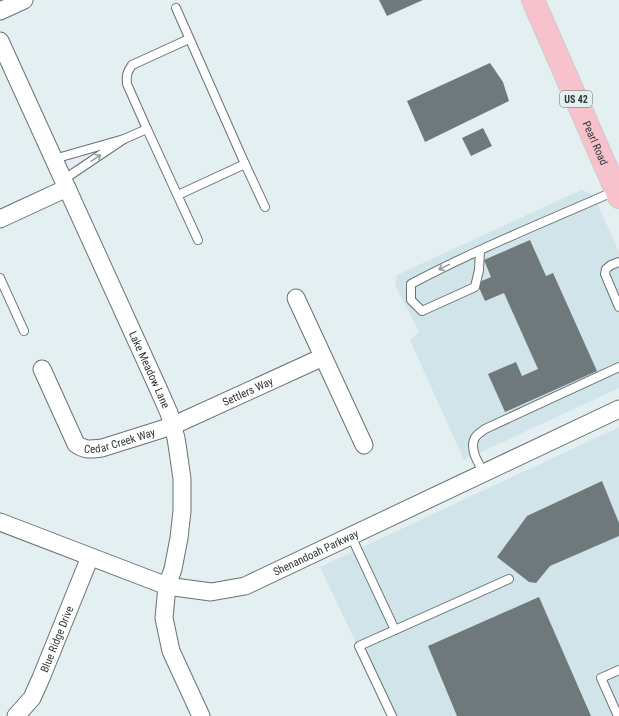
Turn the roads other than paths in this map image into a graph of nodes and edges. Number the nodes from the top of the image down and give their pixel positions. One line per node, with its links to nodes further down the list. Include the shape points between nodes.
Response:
1 (24, 0): 4 (street)
2 (533, 0): 12 (main road, Pearl Road / US 42)
3 (176, 8): 5 (lane)
4 (0, 11)
5 (189, 39): 7 (lane, via 132,65 128,71 127,84); 10 (lane)
6 (0, 41): 9 (street, Lake Meadow Lane)
7 (147, 129): 8 (lane); 13 (lane)
8 (124, 139): 9 (lane); 11 (lane, one-way to 8)
9 (54, 159): 11 (street, Lake Meadow Lane)
10 (245, 164): 13 (lane); 14 (lane)
11 (65, 184): 15 (street); 27 (street, Lake Meadow Lane, via 158,388)
12 (618, 194): 17 (lane)
13 (178, 195): 16 (lane)
14 (265, 207)
15 (0, 219)
16 (198, 240)
17 (480, 251): 17 (lane, one-way to 17, via 411,284 411,300 422,311 475,287)
18 (619, 262): 21 (lane, via 606,268 605,274)
19 (0, 278): 22 (lane)
20 (296, 298): 23 (street)
21 (619, 307)
22 (24, 331)
23 (323, 357): 27 (street, Settlers Way); 28 (street)
24 (619, 367): 29 (lane, via 478,434 474,440 473,450)
25 (42, 369): 27 (street, Cedar Creek Way, via 76,444 83,449 102,448)
26 (619, 409): 29 (street, Shenandoah Parkway)
27 (172, 426): 34 (street, Lake Meadow Lane, via 182,478 182,511 173,569)
28 (364, 445)
29 (484, 473): 31 (street, Shenandoah Parkway)
30 (0, 522): 32 (street, Shenandoah Parkway)
31 (351, 536): 34 (street, Shenandoah Parkway, via 245,586 211,592); 35 (lane)
32 (90, 557): 34 (street, Shenandoah Parkway); 37 (street, Blue Ridge Drive, via 32,698)
33 (509, 579): 35 (lane)
34 (167, 586): 38 (street, Lake Meadow Lane, via 164,618 171,651)
35 (395, 630): 39 (lane, via 359,646)
36 (619, 670): 40 (lane, via 601,678)
37 (16, 716)
38 (201, 716)
39 (392, 716)
40 (618, 716)

